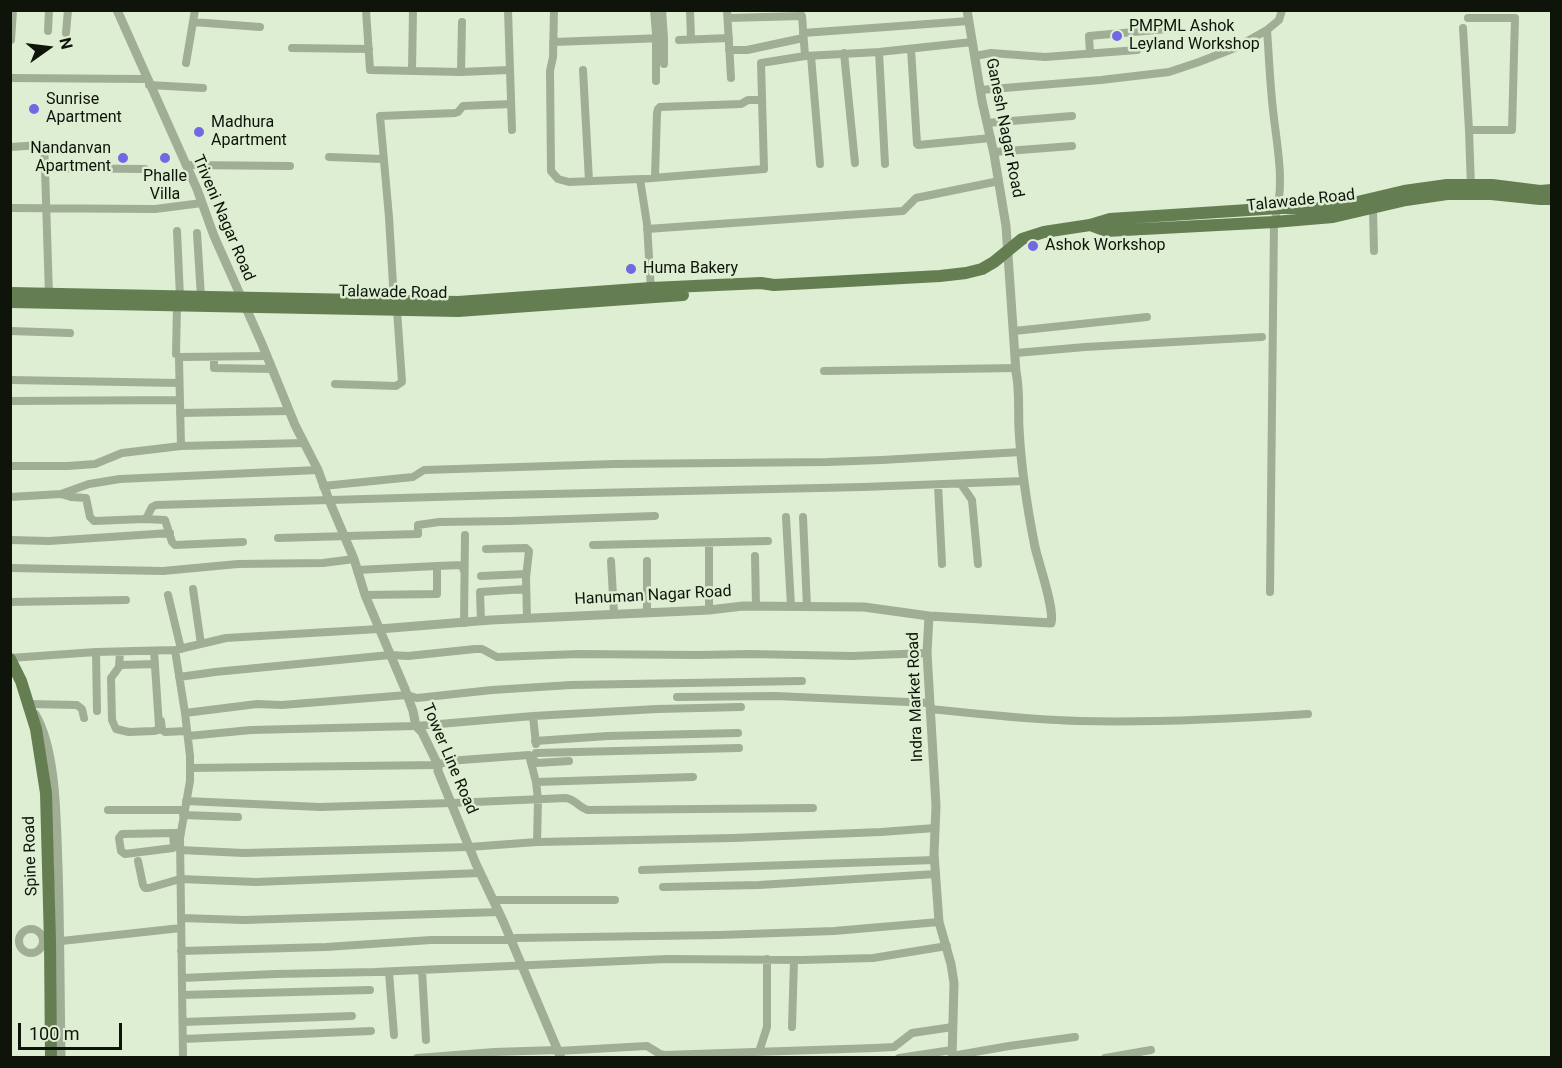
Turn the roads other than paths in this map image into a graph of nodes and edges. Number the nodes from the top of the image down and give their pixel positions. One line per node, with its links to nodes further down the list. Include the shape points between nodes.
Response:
1 (13, 10): 30 (street)
2 (49, 10): 24 (street)
3 (68, 10): 25 (street)
4 (117, 10): 52 (street, Triveni Nagar Road)
5 (195, 10): 18 (street)
6 (366, 10): 35 (street)
7 (413, 10): 48 (street)
8 (508, 10): 46 (street)
9 (554, 10): 32 (street)
10 (654, 10): 27 (street)
11 (662, 10): 27 (street)
12 (690, 10): 29 (street)
13 (967, 10): 17 (street, Ganesh Nagar Road)
14 (1282, 10): 23 (street, via 1279,20)
15 (727, 14): 26 (street, via 802,16); 28 (street)
16 (1468, 18): 61 (street, via 1515,18 1512,130)
17 (969, 21): 26 (street); 33 (street, Ganesh Nagar Road)
18 (193, 22): 20 (street); 44 (street)
19 (462, 22): 49 (street)
20 (260, 27)
21 (1463, 28): 61 (street)
22 (1167, 29): 41 (street, via 1089,36)
23 (1267, 30): 55 (street, via 1235,48 1169,72); 85 (street, via 1280,174)
24 (48, 31)
25 (66, 33)
26 (803, 35): 37 (street, via 747,50); 42 (street)
27 (660, 38): 32 (street); 45 (street); 53 (street)
28 (729, 38): 29 (street); 37 (street)
29 (691, 39): 31 (street)
30 (11, 40)
31 (679, 40)
32 (554, 42): 77 (street, via 550,71 551,171 558,179 569,182)
33 (972, 42): 36 (street); 43 (street, Ganesh Nagar Road)
34 (292, 48): 35 (street)
35 (369, 49): 48 (street, via 370,70)
36 (911, 49): 39 (street); 62 (street, via 917,144)
37 (729, 50): 51 (street)
38 (1137, 51): 41 (street)
39 (879, 52): 40 (street); 70 (street)
40 (844, 53): 42 (street); 68 (street)
41 (1090, 54): 43 (street)
42 (808, 56): 56 (street, via 761,63); 69 (street)
43 (975, 56): 55 (street, Ganesh Nagar Road)
44 (186, 63)
45 (664, 64)
46 (509, 70): 49 (street); 57 (street)
47 (583, 70): 77 (street)
48 (412, 71): 49 (street)
49 (461, 72)
50 (10, 78): 52 (street)
51 (731, 78)
52 (148, 81): 54 (street); 71 (street, Triveni Nagar Road)
53 (656, 81)
54 (203, 88)
55 (980, 90): 59 (street, Ganesh Nagar Road)
56 (762, 100): 75 (street, via 660,106); 75 (street, via 764,169)
57 (511, 104): 60 (street); 67 (street, via 463,106 454,113 380,116)
58 (1072, 116): 59 (street)
59 (987, 123): 62 (street, Ganesh Nagar Road)
60 (512, 130)
61 (1468, 130): 79 (street)
62 (991, 138): 65 (street, Ganesh Nagar Road)
63 (1071, 146): 65 (street)
64 (10, 147): 73 (street, via 42,144)
65 (994, 152): 78 (street, Ganesh Nagar Road)
66 (329, 157): 67 (street)
67 (383, 159): 101 (street)
68 (855, 163)
69 (820, 164)
70 (885, 164)
71 (186, 165): 72 (street); 82 (street, Triveni Nagar Road)
72 (290, 166)
73 (45, 168): 74 (street); 84 (street)
74 (145, 169)
75 (655, 177): 76 (street)
76 (640, 179): 77 (street); 89 (street)
77 (590, 181)
78 (999, 181): 89 (street, via 916,198 903,211); 93 (street, Ganesh Nagar Road)
79 (1471, 190): 80 (main road, Talawade Road, via 1492,185); 81 (main road, Talawade Road); 85 (main road, Talawade Road, via 1447,185 1332,208); 86 (main road, Talawade Road)
80 (1551, 190)
81 (1551, 199)
82 (202, 203): 84 (street, via 155,209); 100 (street, Triveni Nagar Road)
83 (10, 208): 84 (street)
84 (46, 208): 97 (street)
85 (1279, 208): 87 (street); 88 (main road, Talawade Road, via 1110,219)
86 (1373, 208): 87 (main road, Talawade Road, via 1334,217); 92 (street)
87 (1274, 222): 88 (main road, Talawade Road, via 1106,231); 161 (street)
88 (1090, 225): 93 (main road, Talawade Road, via 1044,232 1023,239)
89 (647, 229): 95 (street)
90 (177, 231): 98 (street)
91 (197, 233): 96 (street)
92 (1374, 251)
93 (1007, 252): 95 (main road, Talawade Road, via 982,268 940,276); 104 (street, Indra Market Road)
94 (10, 293): 97 (main road, Talawade Road)
95 (651, 293): 101 (main road, Talawade Road)
96 (201, 297): 98 (main road, Talawade Road); 100 (main road, Talawade Road)
97 (49, 298): 98 (main road, Talawade Road); 99 (main road, Talawade Road)
98 (178, 301): 100 (main road, Talawade Road); 108 (street)
99 (10, 302)
100 (243, 303): 101 (main road, Talawade Road); 109 (street, Triveni Nagar Road)
101 (395, 307): 116 (street, via 402,382 396,386)
102 (1147, 317): 104 (street)
103 (10, 331): 105 (street)
104 (1014, 331): 107 (street, Indra Market Road)
105 (70, 333)
106 (1262, 337): 107 (street)
107 (1016, 352): 111 (street, Indra Market Road)
108 (176, 354)
109 (267, 356): 110 (street); 112 (street, Triveni Nagar Road)
110 (214, 357): 112 (street, via 214,369); 115 (street, via 181,357)
111 (1016, 368): 113 (street); 123 (street, Indra Market Road)
112 (272, 369): 119 (street, Triveni Nagar Road)
113 (824, 372)
114 (10, 380): 115 (street)
115 (179, 383): 117 (street)
116 (335, 384)
117 (180, 400): 118 (street); 120 (street)
118 (10, 401)
119 (289, 411): 120 (street); 121 (street, Triveni Nagar Road)
120 (180, 413): 122 (street)
121 (303, 440): 122 (street); 125 (street, Tower Line Road)
122 (181, 446): 124 (street, via 122,453 95,464)
123 (1021, 452): 126 (street, Indra Market Road); 129 (street, via 826,462 424,470 413,477)
124 (10, 466)
125 (318, 470): 129 (street, Tower Line Road); 130 (street, via 120,479)
126 (1024, 481): 127 (street); 172 (street, Indra Market Road, via 1039,566 1052,608 1051,623)
127 (961, 484): 128 (street); 152 (street, via 971,498)
128 (938, 485): 132 (street); 151 (street)
129 (323, 486): 132 (street, Tower Line Road)
130 (61, 494): 131 (street); 136 (street, via 86,498 94,521)
131 (10, 497)
132 (328, 500): 136 (street, via 156,505); 139 (street, Tower Line Road)
133 (655, 516): 139 (street, via 439,522 418,525 418,534)
134 (786, 517): 167 (street)
135 (803, 517): 168 (street)
136 (144, 519): 137 (street, via 165,520)
137 (170, 533): 141 (street); 143 (street, via 175,544)
138 (465, 535): 156 (street)
139 (344, 537): 140 (street); 148 (street, Tower Line Road)
140 (278, 538)
141 (10, 540)
142 (768, 541): 144 (street)
143 (243, 542)
144 (709, 544): 145 (street); 169 (street)
145 (592, 545)
146 (486, 549): 157 (street, via 528,549)
147 (755, 556): 166 (street)
148 (354, 560): 154 (street, via 163,571); 155 (street, Tower Line Road)
149 (611, 561): 171 (street)
150 (646, 561): 170 (street)
151 (942, 564)
152 (978, 564)
153 (437, 566): 155 (street); 156 (street, via 462,565); 163 (street, via 436,594)
154 (10, 568)
155 (357, 570): 163 (street, Tower Line Road)
156 (464, 572): 175 (street)
157 (526, 574): 158 (street); 160 (street)
158 (481, 576)
159 (193, 589): 177 (street)
160 (526, 589): 173 (street); 174 (street, via 480,591)
161 (1270, 592)
162 (168, 595): 178 (street)
163 (365, 595): 176 (street, Tower Line Road)
164 (126, 600): 165 (street)
165 (10, 602)
166 (756, 606): 167 (street, Hanuman Nagar Road); 169 (street, Hanuman Nagar Road)
167 (791, 606): 168 (street, Hanuman Nagar Road)
168 (807, 607): 172 (street, Hanuman Nagar Road, via 864,607)
169 (709, 610): 170 (street, Hanuman Nagar Road)
170 (647, 613): 171 (street, Hanuman Nagar Road)
171 (614, 614): 173 (street, Hanuman Nagar Road)
172 (929, 616): 182 (street, Indra Market Road)
173 (527, 618): 174 (street, Hanuman Nagar Road)
174 (481, 621): 175 (street, Hanuman Nagar Road)
175 (464, 622): 176 (street, Hanuman Nagar Road)
176 (379, 628): 177 (street, via 226,638); 183 (street, Tower Line Road)
177 (201, 644): 178 (street)
178 (178, 650): 179 (street); 187 (street)
179 (156, 651): 181 (street); 185 (street); 200 (street, via 162,730)
180 (96, 652): 181 (street); 184 (street); 194 (street)
181 (120, 652): 186 (street)
182 (927, 653): 183 (street, via 497,657 482,649); 192 (street, Indra Market Road)
183 (390, 655): 187 (street); 189 (street, Tower Line Road)
184 (10, 659): 191 (main road, Spine Road)
185 (155, 664): 186 (street); 186 (street, via 158,730 137,732 119,730 113,724 111,678)
186 (120, 665)
187 (179, 677): 195 (street)
188 (802, 681): 189 (street, via 571,686 417,698)
189 (407, 695): 195 (street, via 257,704); 199 (street, Tower Line Road)
190 (676, 697): 192 (street, via 776,696)
191 (29, 704): 198 (street, via 77,705); 236 (main road, Spine Road, via 46,793)
192 (930, 706): 196 (street, via 998,716 1082,721); 217 (street, Indra Market Road)
193 (741, 707): 197 (street)
194 (97, 711)
195 (185, 713): 200 (street)
196 (1308, 714)
197 (533, 716): 199 (street); 202 (street)
198 (84, 718)
199 (416, 726): 200 (street); 206 (street, Tower Line Road)
200 (187, 733): 207 (street)
201 (738, 733): 202 (street)
202 (536, 741): 204 (street)
203 (739, 748): 204 (street)
204 (533, 754): 205 (street, via 537,763); 206 (street, via 459,759); 209 (street)
205 (569, 761)
206 (438, 765): 207 (street); 212 (street, Tower Line Road)
207 (190, 768): 211 (street)
208 (693, 777): 209 (street)
209 (536, 782): 210 (street)
210 (538, 800): 212 (street); 213 (street, via 570,798 588,810); 219 (street)
211 (186, 801): 212 (street, via 320,807); 215 (street)
212 (452, 803): 220 (street, Tower Line Road)
213 (813, 808)
214 (108, 810): 215 (street)
215 (183, 813): 216 (street); 218 (street)
216 (238, 817)
217 (935, 828): 219 (street); 222 (street, Indra Market Road)
218 (177, 833): 218 (street, via 122,834 121,851 125,854 172,848); 221 (street)
219 (537, 842): 220 (street)
220 (470, 847): 221 (street, via 244,853); 225 (street, Tower Line Road)
221 (180, 850): 227 (street)
222 (935, 860): 224 (street); 226 (street, Indra Market Road)
223 (138, 861): 227 (street, via 145,888)
224 (642, 870)
225 (480, 873): 227 (street, via 256,882); 229 (street, Tower Line Road)
226 (936, 874): 228 (street); 233 (street, Indra Market Road)
227 (180, 879): 232 (street)
228 (663, 887)
229 (494, 900): 230 (street); 231 (street, Tower Line Road)
230 (615, 900)
231 (499, 912): 232 (street, via 244,920); 235 (street, Tower Line Road)
232 (181, 918): 234 (street)
233 (939, 922): 235 (street, via 834,931); 238 (street, Indra Market Road)
234 (181, 928): 236 (street); 239 (street)
235 (511, 940): 239 (street); 242 (street, Tower Line Road)
236 (51, 942): 237 (street, via 32,953); 237 (street, via 32,929 24,930); 261 (main road, Spine Road); 262 (street, Spine Road)
237 (15, 945)
238 (947, 946): 241 (street, via 873,958); 251 (street, Indra Market Road, via 954,983)
239 (181, 951): 245 (street)
240 (767, 959): 241 (street); 242 (street); 258 (street, via 767,1027)
241 (794, 960): 250 (street)
242 (522, 966): 243 (street); 259 (street, Tower Line Road)
243 (422, 970): 244 (street); 256 (street)
244 (389, 972): 245 (street); 253 (street)
245 (182, 978): 247 (street)
246 (370, 990): 247 (street)
247 (182, 995): 249 (street)
248 (352, 1016): 249 (street)
249 (183, 1022): 255 (street)
250 (792, 1027)
251 (953, 1027): 258 (street, via 912,1033 894,1047); 260 (street, Indra Market Road)
252 (371, 1031): 255 (street)
253 (394, 1035)
254 (1075, 1036): 260 (street)
255 (183, 1039): 263 (street)
256 (426, 1040)
257 (1151, 1050): 266 (street)
258 (759, 1052): 259 (street, via 664,1055 647,1046)
259 (559, 1053): 264 (street, via 495,1052)
260 (952, 1054): 265 (street)
261 (51, 1058)
262 (61, 1058)
263 (183, 1058)
264 (417, 1058)
265 (899, 1058)
266 (1105, 1058)

